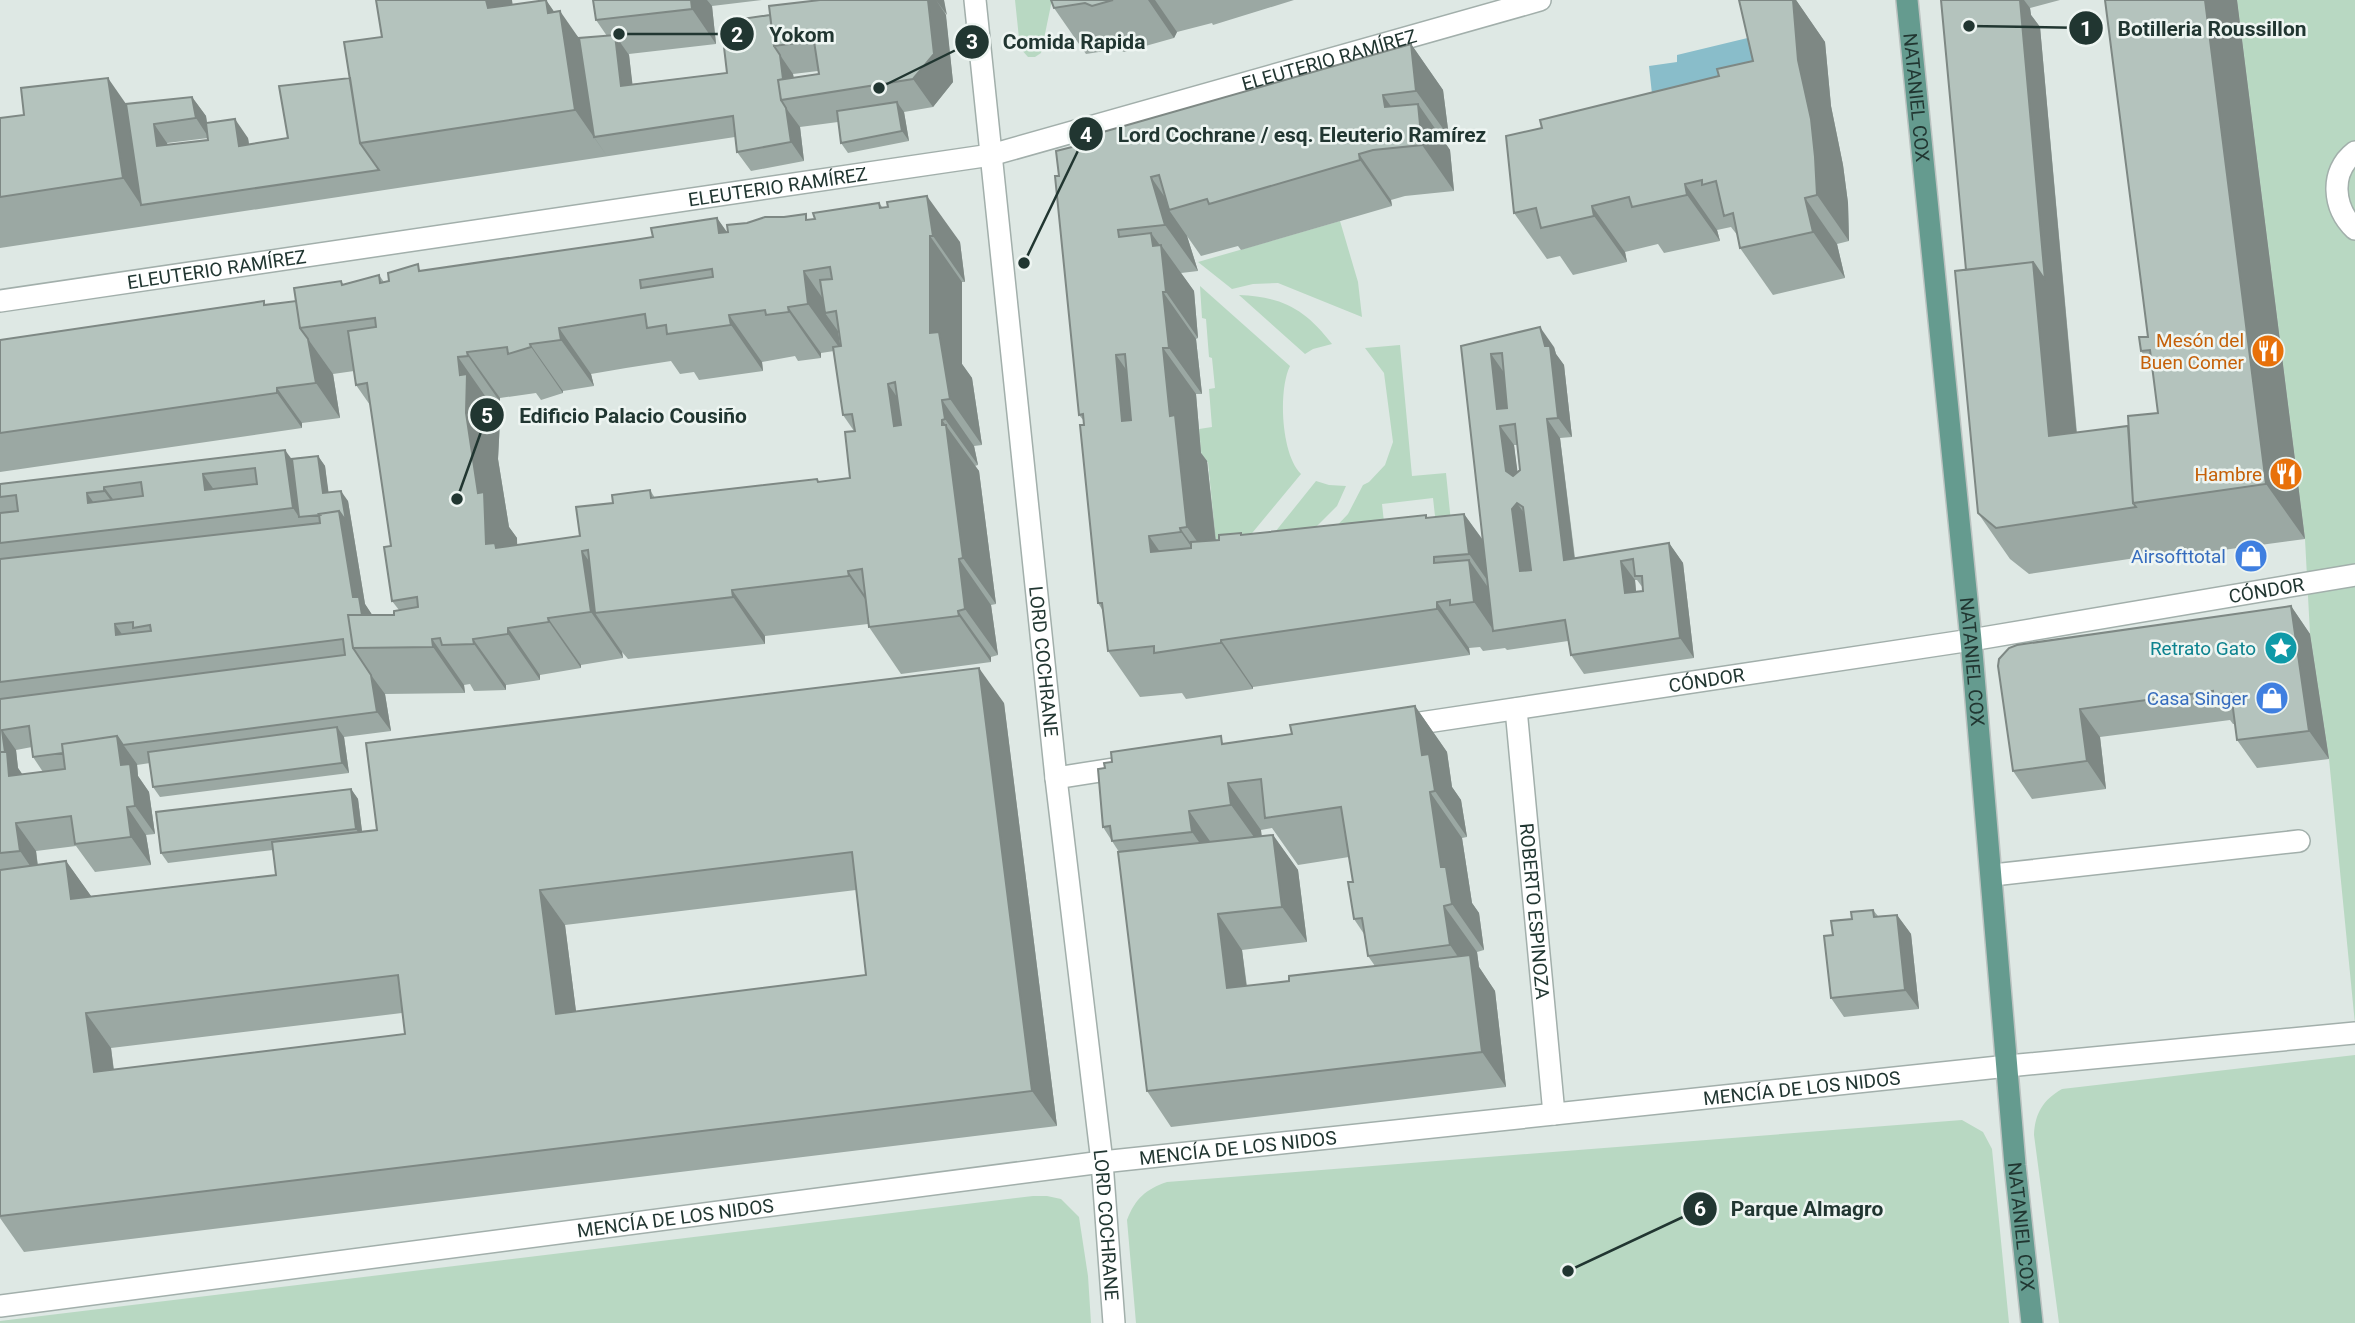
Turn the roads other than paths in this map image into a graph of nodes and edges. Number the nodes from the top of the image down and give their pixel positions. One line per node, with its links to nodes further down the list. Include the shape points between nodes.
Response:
1 (975, 0): 5 (street, LORD COCHRANE)
2 (1540, 0): 5 (street, ELEUTERIO RAMÍREZ)
3 (1907, 0): 9 (main road, NATANIEL COX)
4 (2355, 152): 6 (street, via 2339,172 2336,190 2339,207)
5 (991, 155): 7 (street, ELEUTERIO RAMÍREZ); 13 (street, LORD COCHRANE)
6 (2355, 229)
7 (0, 301)
8 (2355, 575): 9 (street, CÓNDOR)
9 (1971, 640): 10 (street, CÓNDOR); 15 (main road, NATANIEL COX)
10 (1516, 709): 11 (street, CÓNDOR); 18 (street, ROBERTO ESPINOZA)
11 (1381, 729)
12 (1150, 764): 13 (street)
13 (1056, 778): 19 (street, LORD COCHRANE)
14 (2299, 841): 15 (street)
15 (1993, 875): 17 (main road, NATANIEL COX)
16 (2355, 1033): 17 (street, MENCÍA DE LOS NIDOS)
17 (2008, 1066): 18 (street, MENCÍA DE LOS NIDOS); 22 (main road, NATANIEL COX)
18 (1554, 1114): 19 (street, MENCÍA DE LOS NIDOS)
19 (1102, 1162): 20 (street, MENCÍA DE LOS NIDOS); 21 (street, LORD COCHRANE)
20 (0, 1307)
21 (1114, 1323)
22 (2032, 1323)

